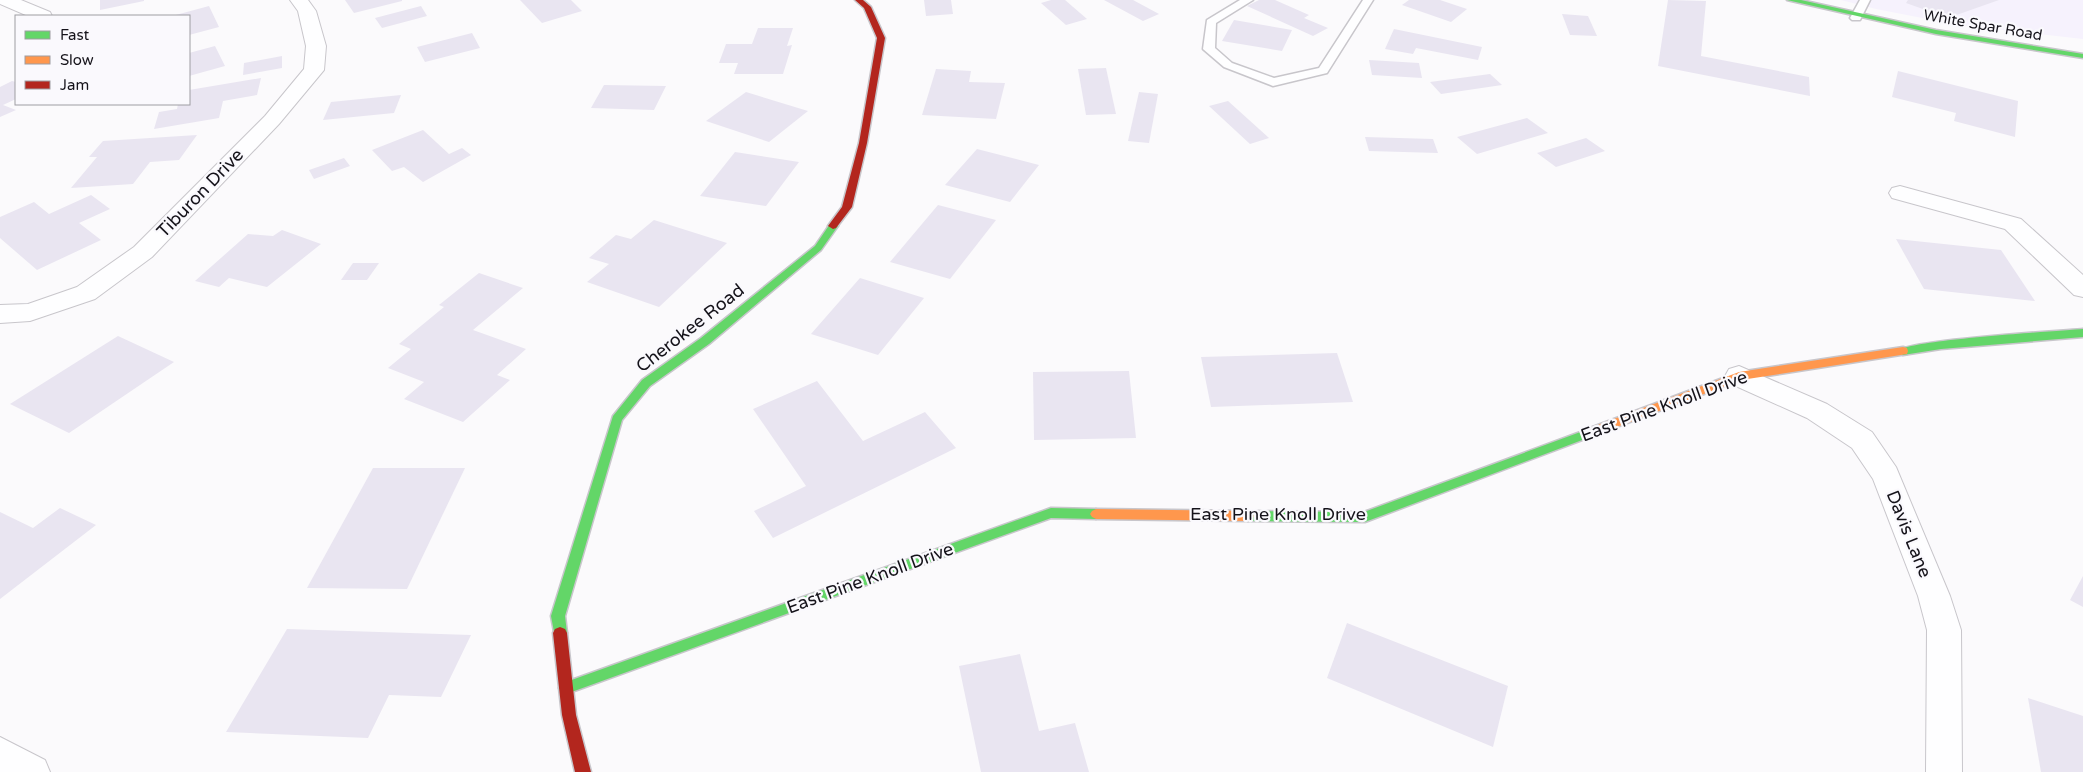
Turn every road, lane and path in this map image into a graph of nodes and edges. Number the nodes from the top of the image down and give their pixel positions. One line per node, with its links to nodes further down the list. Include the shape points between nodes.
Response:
1 (6, 0): 8 (street)
2 (299, 0): 13 (street, Tiburon Drive, via 307,11 316,46 314,70 272,120 143,252 86,293 30,312)
3 (859, 0): 16 (street, Cherokee Road, via 867,7 881,38 863,142 847,207 818,248 705,341 646,383 617,419 558,616)
4 (1248, 0): 5 (lane, via 1211,22 1210,49 1228,65 1273,82 1324,71)
5 (1368, 0)
6 (1792, 0): 9 (street, White Spar Road)
7 (1865, 0): 9 (lane)
8 (42, 15)
9 (1856, 18): 10 (street, White Spar Road)
10 (2083, 56)
11 (1900, 193): 12 (street, via 2013,224)
12 (2083, 289)
13 (0, 314)
14 (2083, 333): 15 (street, East Pine Knoll Drive, via 1941,344)
15 (1739, 376): 16 (street, East Pine Knoll Drive, via 1365,517 1051,513); 20 (street, Davis Lane, via 1817,411 1862,440 1886,475 1934,596 1944,630)
16 (566, 688): 19 (street, Cherokee Road)
17 (0, 754): 18 (street)
18 (32, 772)
19 (583, 772)
20 (1944, 772)

